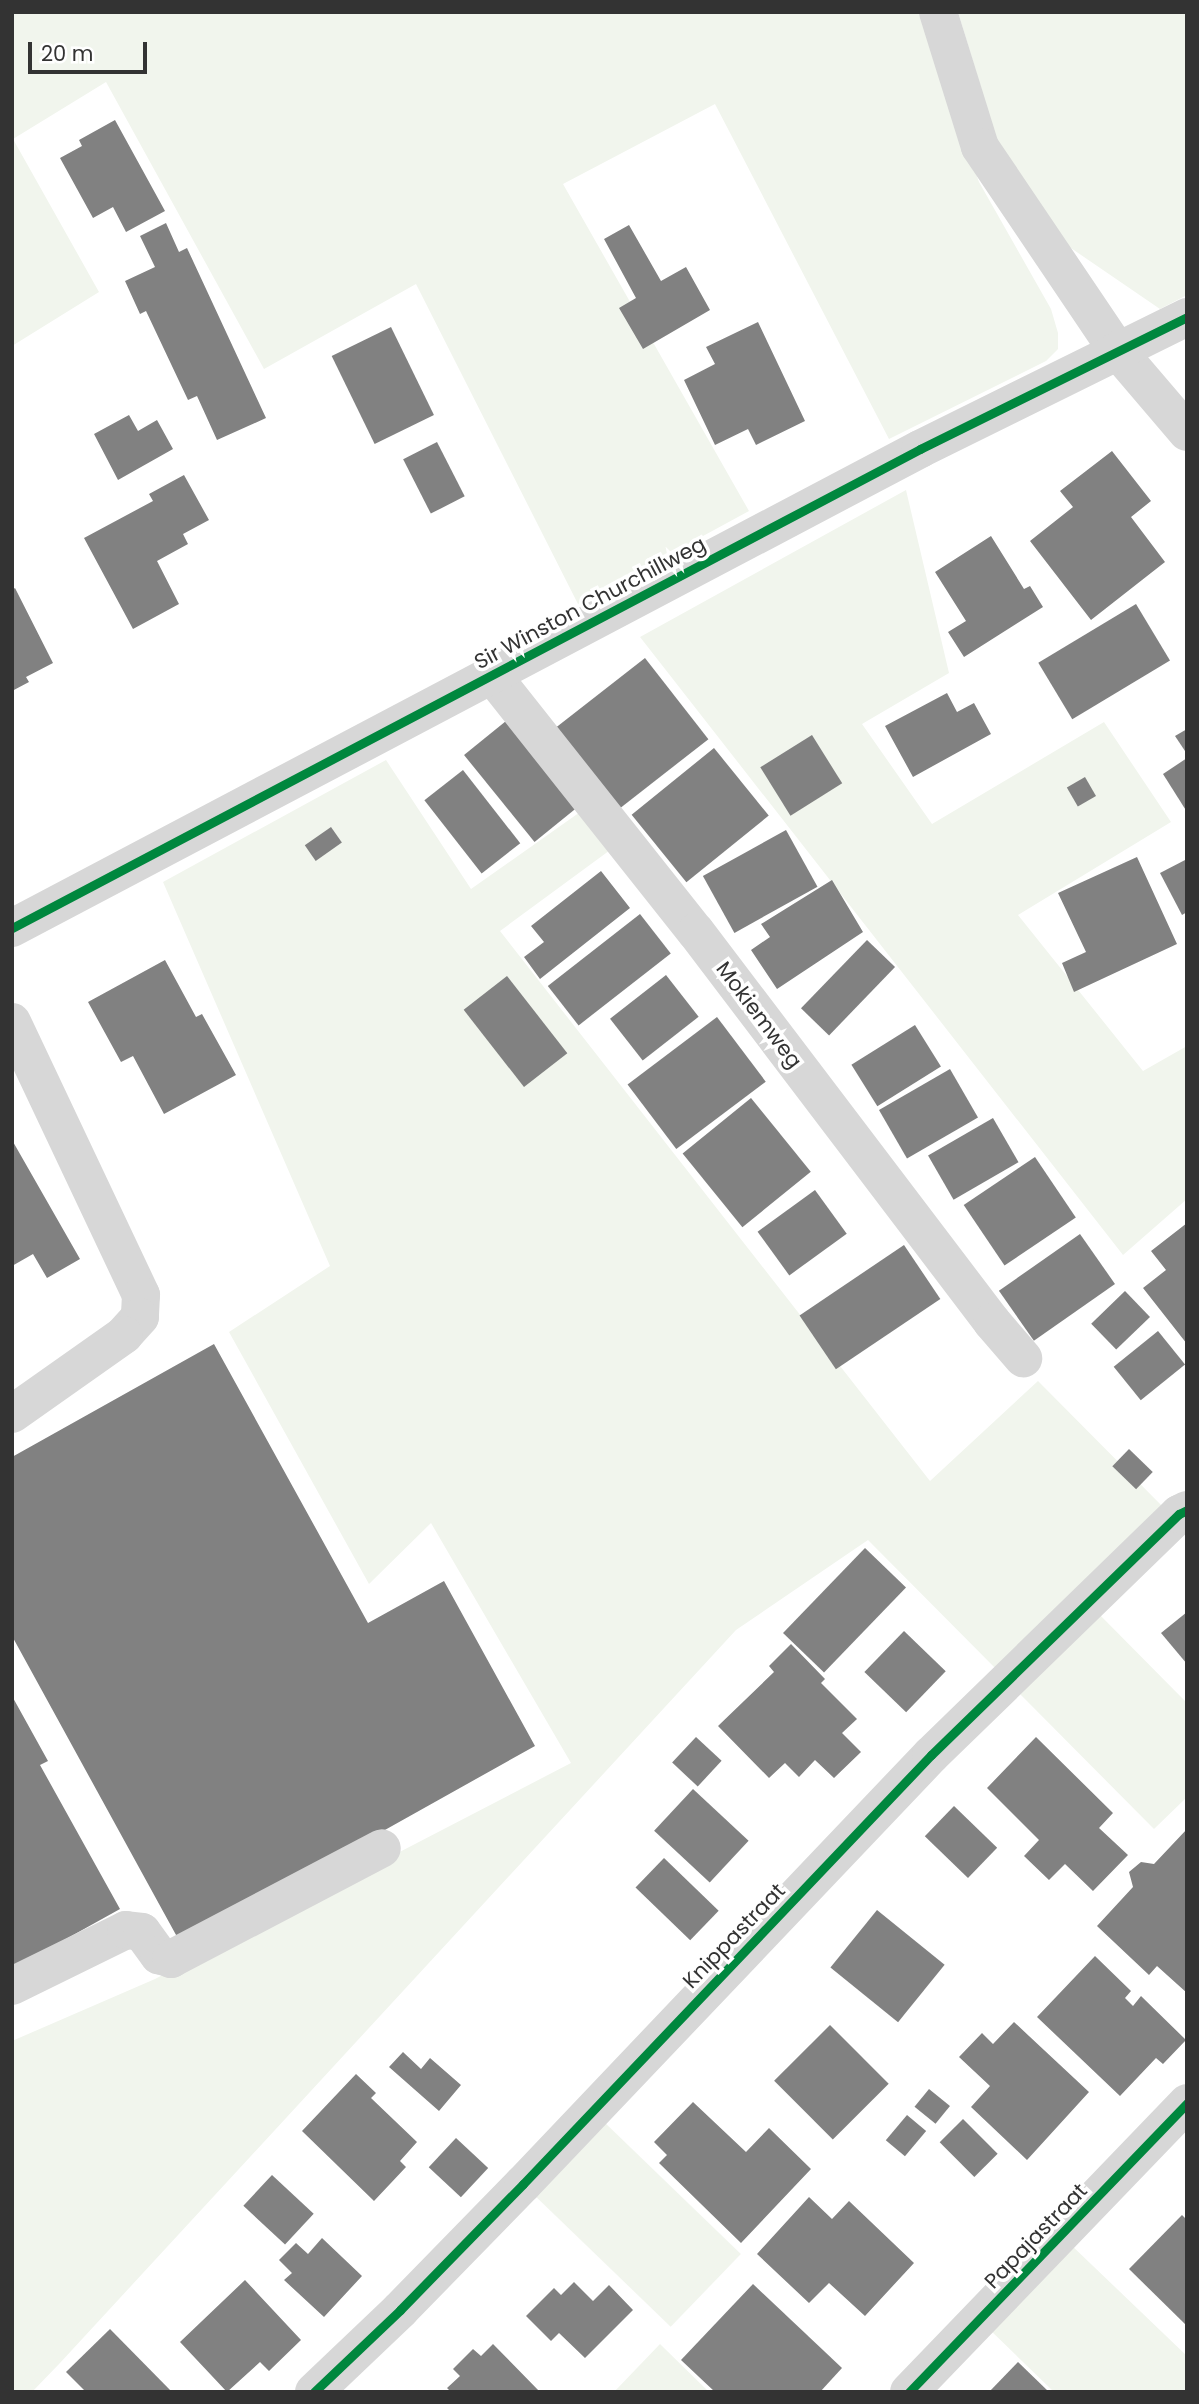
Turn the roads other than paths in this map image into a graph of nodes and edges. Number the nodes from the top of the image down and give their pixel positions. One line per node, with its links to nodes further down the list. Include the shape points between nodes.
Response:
1 (938, 12): 3 (street, via 980,147)
2 (1187, 317): 3 (street, Sir Winston Churchillweg)
3 (1117, 350): 4 (street); 5 (street, Sir Winston Churchillweg)
4 (1187, 432)
5 (492, 675): 6 (street, Sir Winston Churchillweg); 8 (street, Mokiemweg)
6 (12, 928)
7 (12, 1023): 9 (street, via 141,1295 140,1317 124,1335)
8 (1023, 1358)
9 (12, 1414)
10 (1187, 1510): 14 (street, Knippastraat, via 931,1755 523,2184)
11 (382, 1848): 12 (street, via 171,1959 159,1955 142,1932 126,1930)
12 (12, 1986)
13 (1187, 2103): 15 (street, Papajastraat)
14 (314, 2392)
15 (909, 2392)

